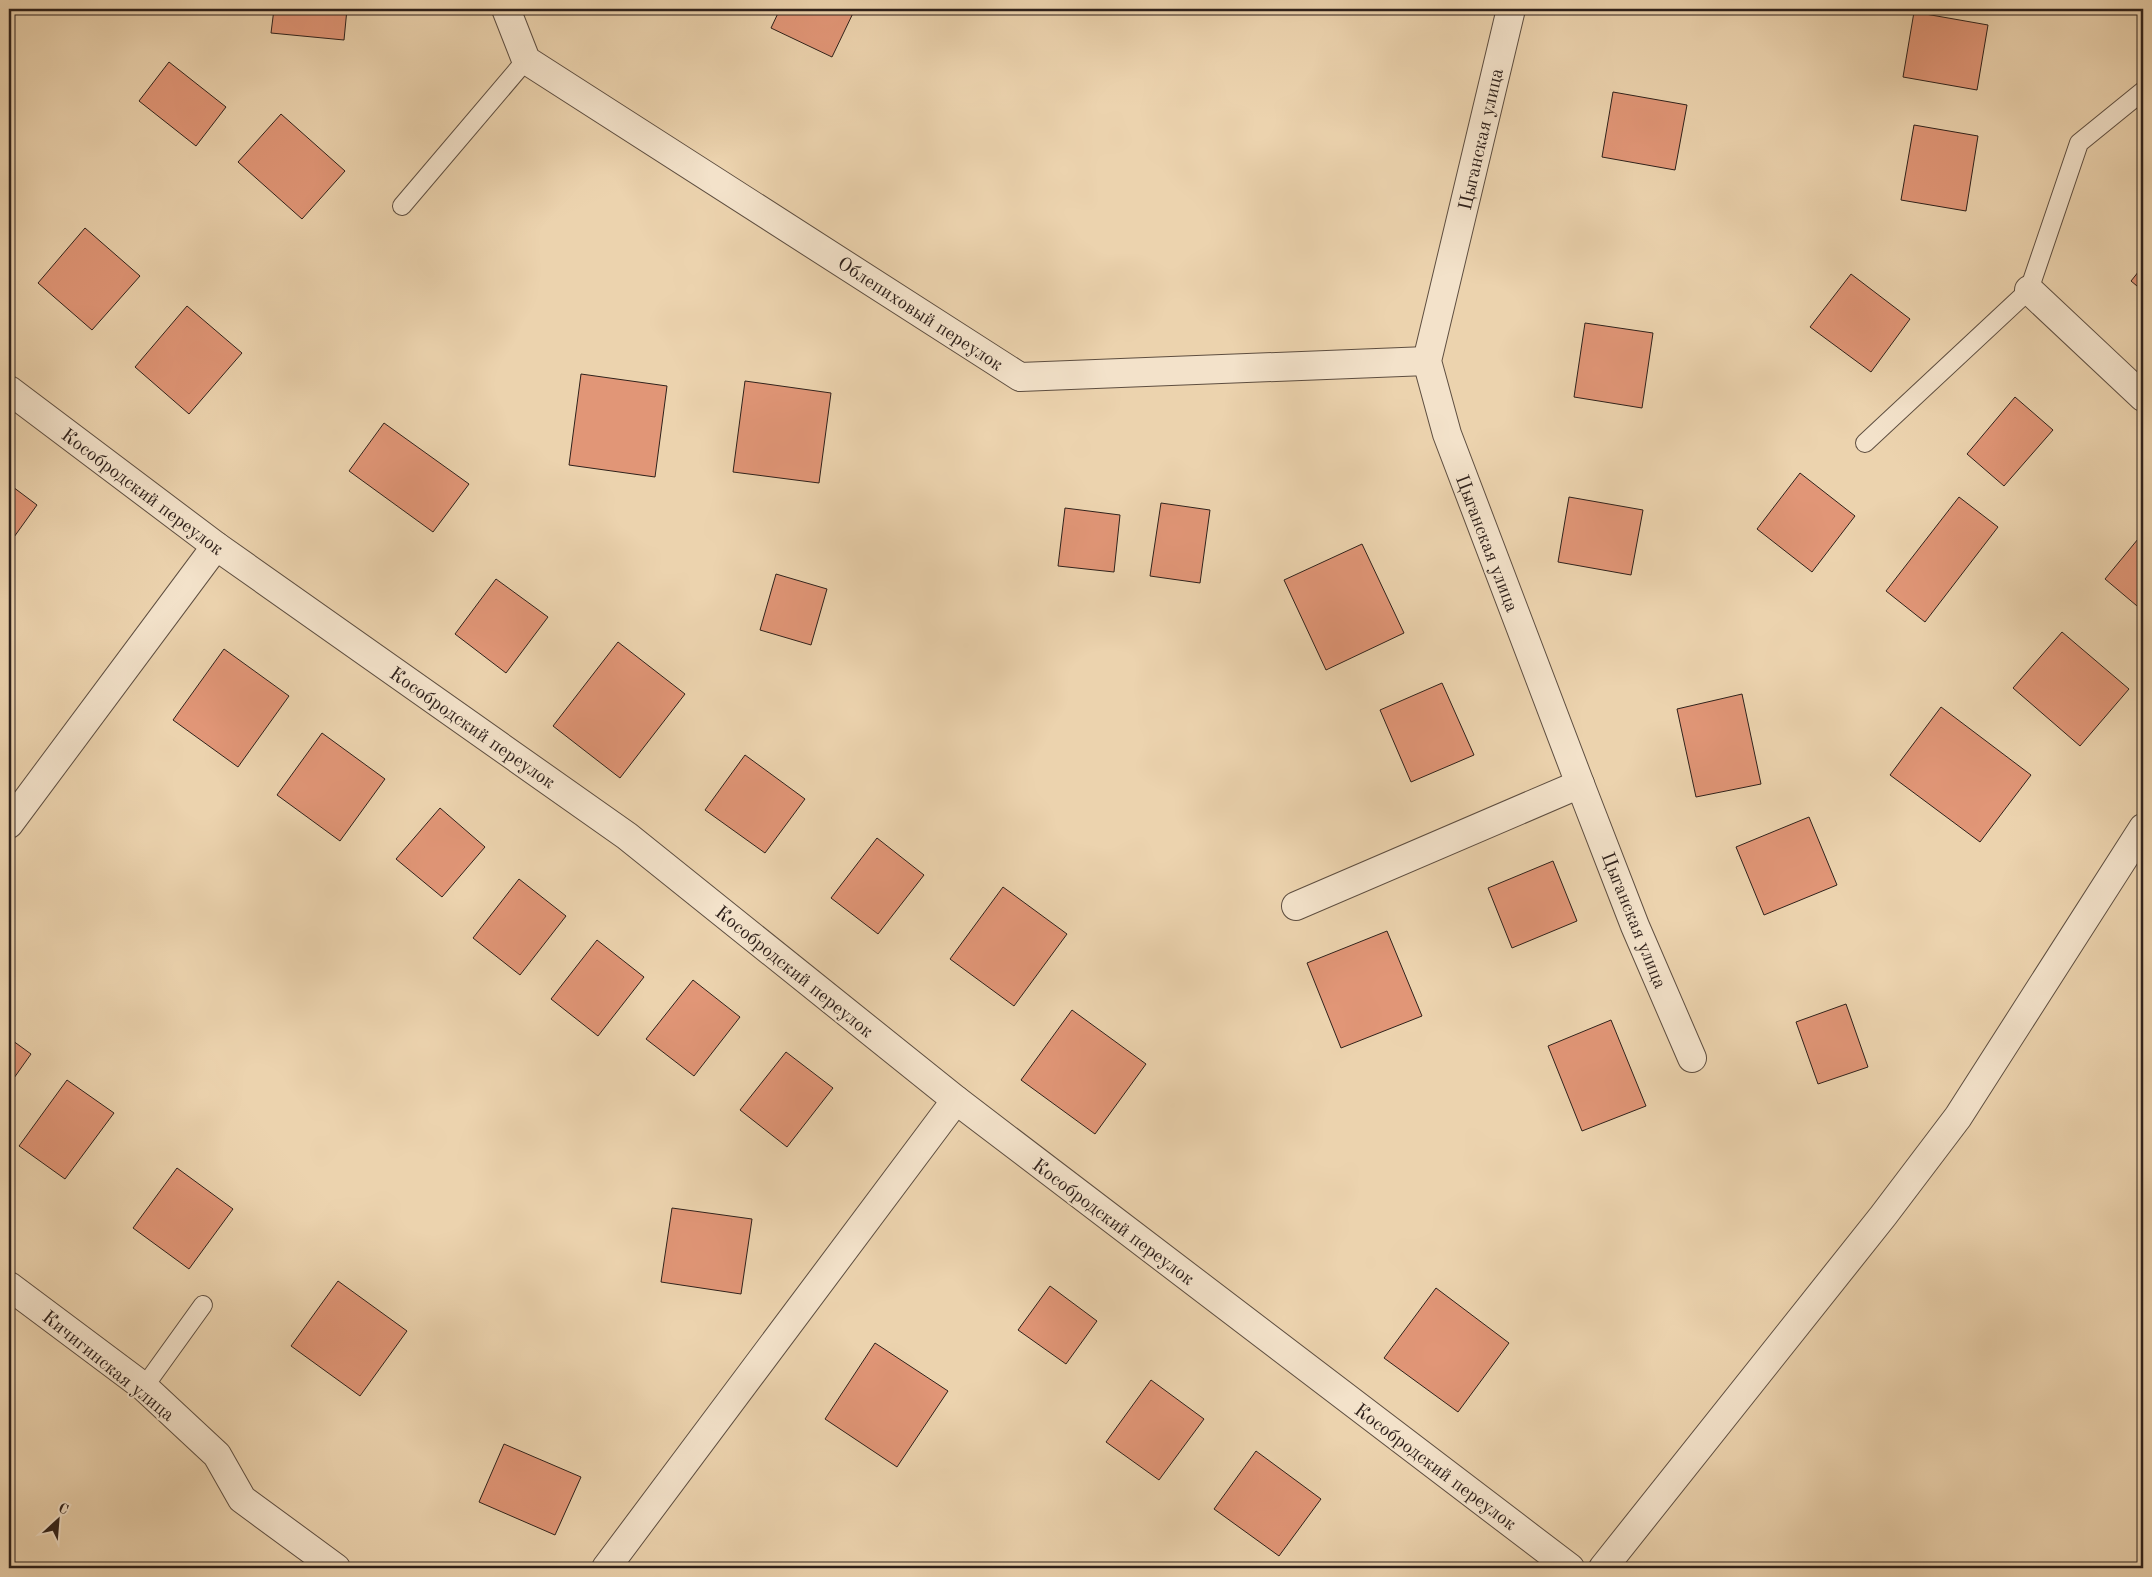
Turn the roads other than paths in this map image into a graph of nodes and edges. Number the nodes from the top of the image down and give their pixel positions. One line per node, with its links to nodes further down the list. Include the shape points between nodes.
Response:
1 (506, 9): 3 (street)
2 (1511, 9): 7 (street, Цыганская улица)
3 (526, 60): 5 (lane); 7 (street, Облепиховый переулок, via 1020,377)
4 (2143, 91): 6 (lane, via 2079,143)
5 (402, 206)
6 (2029, 290): 9 (street); 10 (lane)
7 (1427, 361): 12 (street, Цыганская улица, via 1447,434)
8 (9, 390): 11 (street, Кособродский переулок)
9 (2143, 397)
10 (1865, 443)
11 (216, 546): 13 (street); 17 (street, Кособродский переулок, via 627,836)
12 (1580, 784): 15 (street); 16 (street, Цыганская улица, via 1635,926)
13 (9, 824)
14 (2143, 828): 24 (street, via 1958,1117)
15 (1296, 906)
16 (1692, 1058)
17 (956, 1100): 22 (street); 23 (street, Кособродский переулок)
18 (9, 1286): 20 (street, Кичигинская улица)
19 (203, 1306): 20 (lane)
20 (144, 1387): 21 (street, Кичигинская улица, via 217,1455 242,1499)
21 (336, 1568)
22 (606, 1568)
23 (1570, 1568)
24 (1603, 1568)

